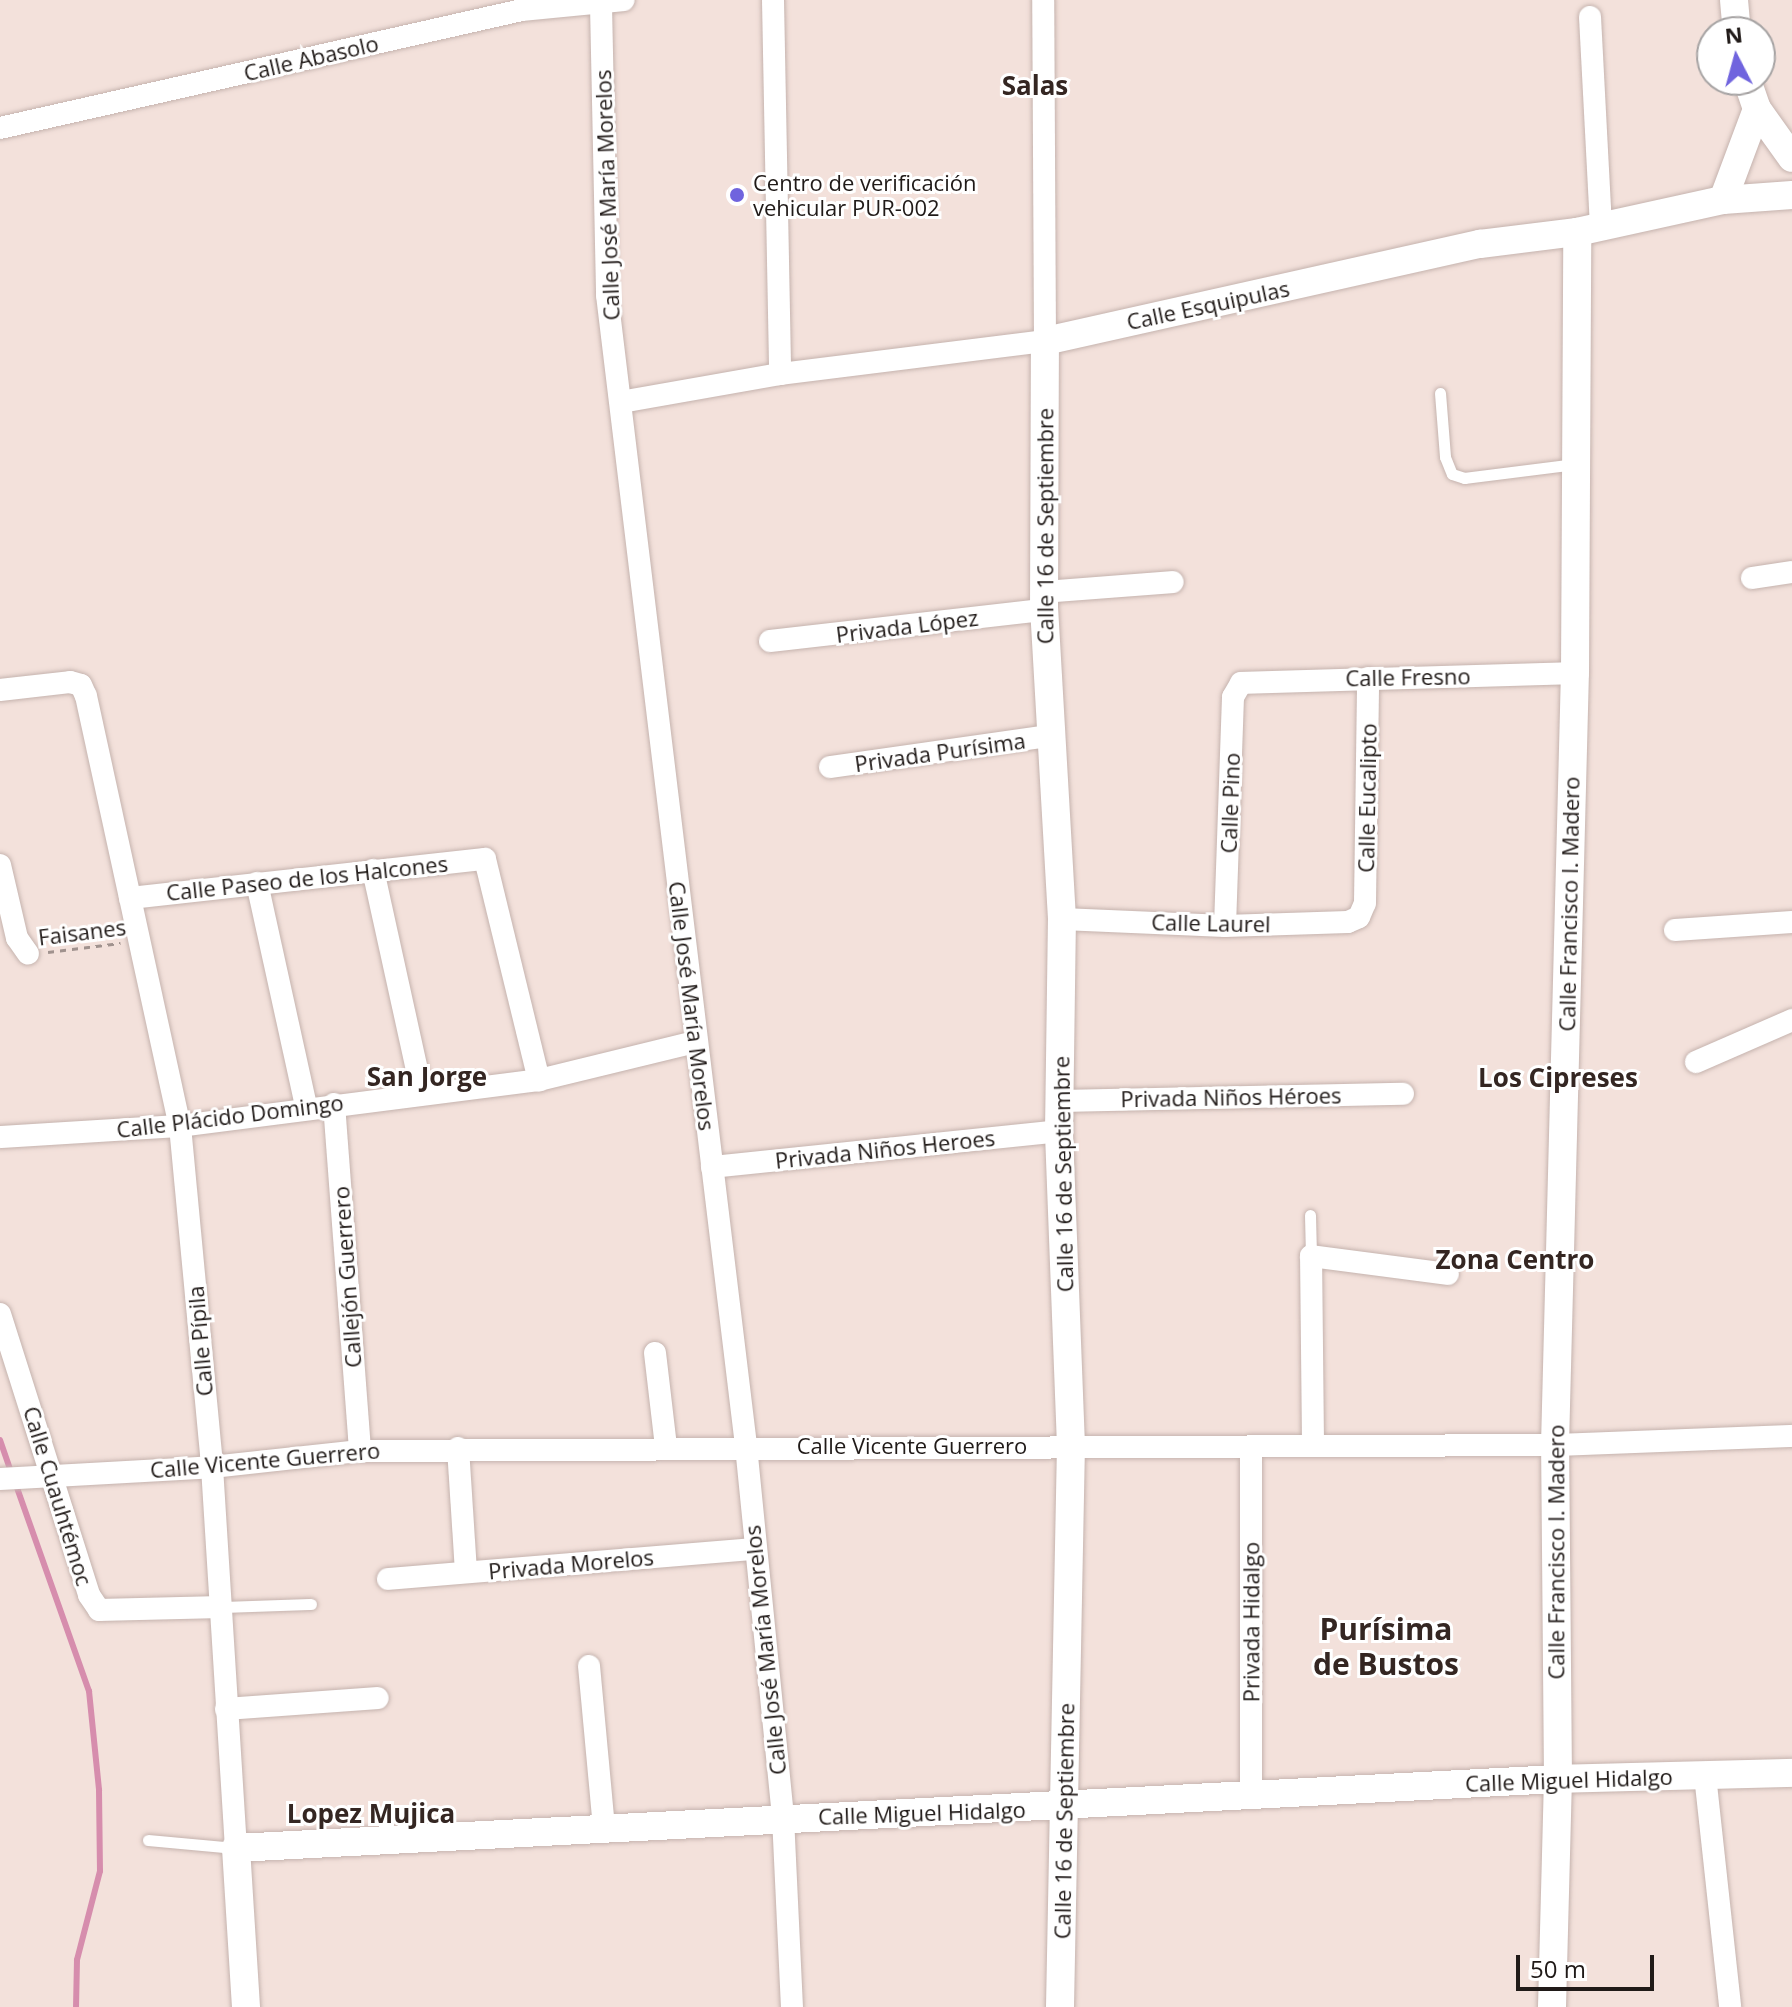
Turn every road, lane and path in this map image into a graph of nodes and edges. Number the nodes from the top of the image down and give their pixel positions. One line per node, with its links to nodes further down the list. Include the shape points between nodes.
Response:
1 (624, 0): 4 (street, Calle Abasolo)
2 (773, 0): 14 (street)
3 (1043, 0): 13 (street)
4 (601, 5): 8 (street, Calle Abasolo, via 522,10); 16 (street, Calle José María Morelos, via 607,295)
5 (1590, 17): 12 (street)
6 (1753, 96): 7 (street)
7 (1757, 109): 9 (street); 11 (street)
8 (0, 128)
9 (1792, 158)
10 (1792, 195): 11 (street, Calle Esquipulas)
11 (1723, 200): 12 (street, Calle Esquipulas)
12 (1589, 230): 13 (street, Calle Esquipulas, via 1480,244); 17 (street, Calle Francisco I. Madero)
13 (1045, 341): 14 (street, Calle Esquipulas); 21 (street, Calle 16 de Septiembre)
14 (780, 374): 16 (street, Calle Esquipulas)
15 (1440, 393): 17 (lane, via 1445,457 1452,474 1464,478)
16 (621, 402): 41 (street, Calle José María Morelos)
17 (1576, 464): 23 (street, Calle Francisco I. Madero)
18 (1792, 572): 19 (street)
19 (1752, 578)
20 (1173, 582): 21 (street, Privada López)
21 (1044, 601): 22 (street, Privada López); 27 (street, Calle 16 de Septiembre)
22 (770, 641)
23 (1575, 673): 24 (street, Calle Fresno); 60 (street, Calle Francisco I. Madero)
24 (1368, 678): 25 (street, Calle Fresno); 33 (street, Calle Eucalipto, via 1365,903)
25 (1241, 683): 36 (street, Calle Pino, via 1233,697)
26 (0, 690): 32 (street, Calle Pípila, via 81,685)
27 (1049, 736): 28 (street, Privada Purísima); 34 (street, Calle 16 de Septiembre)
28 (830, 767)
29 (0, 865): 39 (street, via 17,938)
30 (373, 870): 31 (street, Calle Paseo de los Halcones); 43 (street, Calle Paseo de los Halcones, via 485,859); 44 (street)
31 (257, 883): 32 (street, Calle Paseo de los Halcones); 48 (street)
32 (130, 898): 38 (street, Calle Pípila)
33 (1359, 917): 36 (street, Calle Laurel, via 1348,922)
34 (1062, 919): 36 (street, Calle Laurel); 46 (street, Calle 16 de Septiembre)
35 (1792, 922): 37 (street)
36 (1225, 926)
37 (1675, 930)
38 (140, 941): 39 (path, Faisanes); 49 (street, Calle Pípila)
39 (28, 954)
40 (1792, 1020): 42 (street)
41 (695, 1042): 43 (street, Calle Plácido Domingo); 52 (street, Calle José María Morelos)
42 (1696, 1062)
43 (539, 1080): 44 (street, Calle Plácido Domingo)
44 (422, 1093): 47 (street, Calle Plácido Domingo)
45 (1403, 1094): 46 (street, Privada Niños Héroes)
46 (1060, 1101): 50 (street, Calle 16 de Septiembre)
47 (334, 1104): 48 (street, Calle Plácido Domingo); 66 (street, Callejón Guerrero)
48 (306, 1106): 49 (street, Calle Plácido Domingo)
49 (180, 1126): 51 (street, Calle Plácido Domingo); 67 (street, Calle Pípila)
50 (1059, 1131): 52 (street, Privada Niños Heroes); 62 (street, Calle 16 de Septiembre)
51 (0, 1137)
52 (712, 1167): 61 (street, Calle José María Morelos)
53 (1310, 1215): 54 (lane)
54 (1311, 1256): 55 (street); 59 (street)
55 (1448, 1274)
56 (0, 1314): 68 (street, Calle Cuauhtémoc)
57 (655, 1353): 63 (street)
58 (1792, 1436): 60 (street, Calle Vicente Guerrero)
59 (1313, 1443): 60 (street, Calle Vicente Guerrero); 64 (street, Calle Vicente Guerrero)
60 (1555, 1445): 80 (street, Calle Francisco I. Madero)
61 (746, 1446): 62 (street, Calle Vicente Guerrero); 63 (street, Calle Vicente Guerrero); 70 (street, Calle José María Morelos)
62 (1071, 1446): 64 (street, Calle Vicente Guerrero); 82 (street, Calle 16 de Septiembre)
63 (666, 1447): 65 (street, Calle Vicente Guerrero)
64 (1251, 1447): 81 (street, Privada Hidalgo)
65 (458, 1448): 66 (street, Calle Vicente Guerrero); 71 (street)
66 (360, 1451): 67 (street, Calle Vicente Guerrero)
67 (212, 1467): 68 (street, Calle Vicente Guerrero); 74 (street, Calle Pípila)
68 (43, 1476): 69 (street, Calle Vicente Guerrero); 74 (street, Calle Cuauhtémoc, via 99,1610)
69 (0, 1479)
70 (753, 1549): 71 (street, Privada Morelos); 83 (street, Calle José María Morelos)
71 (466, 1572): 72 (street, Privada Morelos)
72 (388, 1579)
73 (311, 1604): 74 (lane, Calle Cuauhtémoc)
74 (221, 1607): 77 (street, Calle Pípila)
75 (589, 1666): 84 (street)
76 (378, 1698): 77 (street)
77 (226, 1709): 86 (street, Calle Pípila)
78 (1792, 1773): 79 (street, Calle Miguel Hidalgo)
79 (1705, 1775): 80 (street, Calle Miguel Hidalgo); 91 (street)
80 (1558, 1779): 81 (street, Calle Miguel Hidalgo); 90 (street, Calle Francisco I. Madero)
81 (1251, 1797): 82 (street, Calle Miguel Hidalgo)
82 (1065, 1808): 83 (street, Calle Miguel Hidalgo); 89 (street, Calle 16 de Septiembre)
83 (783, 1817): 84 (street, Calle Miguel Hidalgo); 88 (street, Calle José María Morelos)
84 (604, 1829): 86 (street, Calle Miguel Hidalgo)
85 (148, 1840): 86 (lane, Calle Miguel Hidalgo)
86 (236, 1848): 87 (street, Calle Pípila)
87 (246, 2007)
88 (792, 2007)
89 (1060, 2007)
90 (1552, 2007)
91 (1730, 2007)

